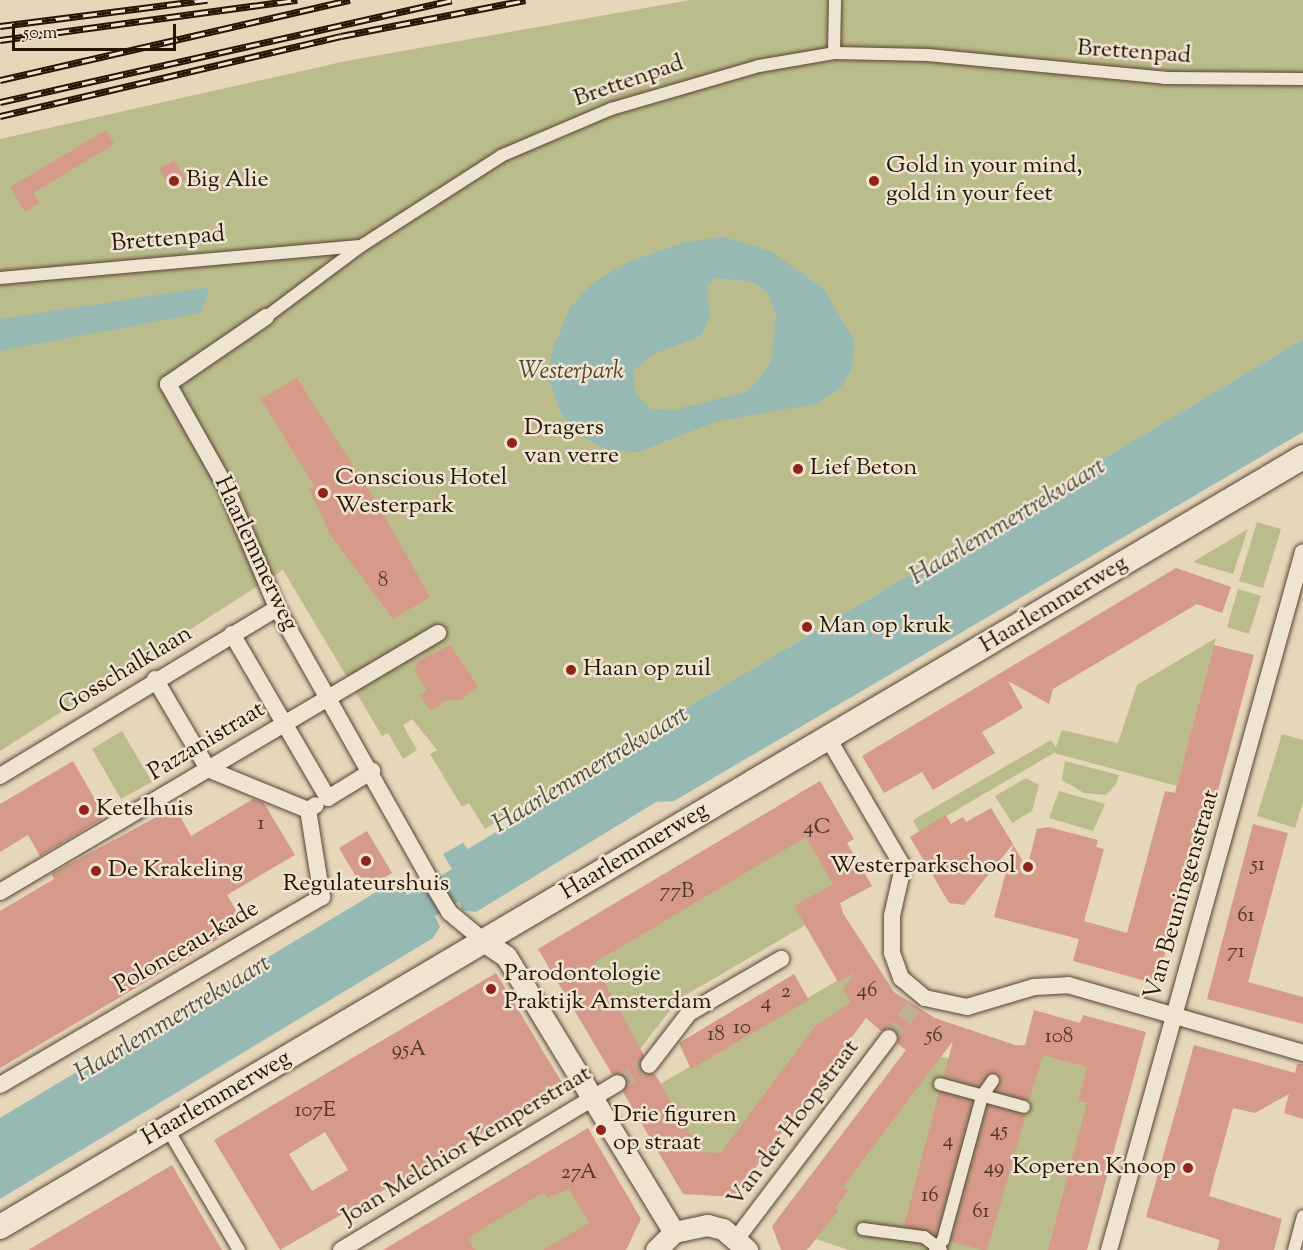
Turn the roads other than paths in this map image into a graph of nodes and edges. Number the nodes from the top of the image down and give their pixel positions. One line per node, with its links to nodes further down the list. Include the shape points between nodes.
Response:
1 (835, 0): 2 (street)
2 (834, 53): 3 (street, Brettenpad, via 928,55 1165,78); 4 (street, Brettenpad, via 702,79 544,135 468,176)
3 (1303, 79)
4 (361, 246): 5 (street, Brettenpad); 6 (street)
5 (0, 278)
6 (266, 317): 11 (street, Haarlemmerweg, via 168,384 226,487)
7 (1303, 457): 9 (main road, Haarlemmerweg)
8 (1303, 469): 9 (main road, Haarlemmerweg)
9 (1271, 477): 17 (main road, Haarlemmerweg)
10 (1303, 552): 26 (street, Van Beuningenstraat)
11 (277, 608): 13 (street, Gosschalklaan); 15 (street, Haarlemmerweg)
12 (438, 633): 15 (street, Pazzanistraat)
13 (232, 634): 14 (street, Gosschalklaan); 16 (street)
14 (155, 679): 18 (street); 20 (street, Gosschalklaan)
15 (328, 696): 16 (street, Pazzanistraat); 19 (street, Haarlemmerweg)
16 (285, 724): 18 (street, Pazzanistraat); 21 (street)
17 (828, 738): 24 (main road, Haarlemmerweg); 26 (street, via 903,867 892,916 892,954 901,978 920,1002 967,1007 1034,987 1068,986)
18 (208, 769): 22 (street); 23 (street, Pazzanistraat)
19 (372, 771): 21 (street); 24 (street, Haarlemmerweg, via 449,912)
20 (0, 776)
21 (328, 798): 22 (street)
22 (308, 810): 33 (street, Polonceau-kade, via 322,897)
23 (0, 892)
24 (485, 942): 34 (street, via 506,956); 37 (main road, Haarlemmerweg)
25 (781, 959): 29 (street, via 689,1013)
26 (1174, 1016): 28 (street); 47 (street, Van Beuningenstraat)
27 (889, 1038): 42 (street, Van der Hoopstraat)
28 (1303, 1053)
29 (649, 1065)
30 (993, 1080): 35 (street)
31 (618, 1083): 34 (street, Joan Melchior Kemperstraat)
32 (940, 1084): 35 (street)
33 (0, 1085)
34 (595, 1096): 41 (street); 45 (street, Joan Melchior Kemperstraat)
35 (982, 1096): 36 (street); 43 (street, via 943,1240)
36 (1024, 1107)
37 (167, 1128): 39 (main road, Haarlemmerweg); 44 (street)
38 (1303, 1216): 48 (street)
39 (0, 1227)
40 (863, 1229): 43 (street, via 924,1237)
41 (674, 1232): 42 (street, via 707,1225); 46 (street)
42 (742, 1244)
43 (937, 1249)
44 (239, 1250)
45 (342, 1250)
46 (656, 1250)
47 (1109, 1250)
48 (1294, 1250)

